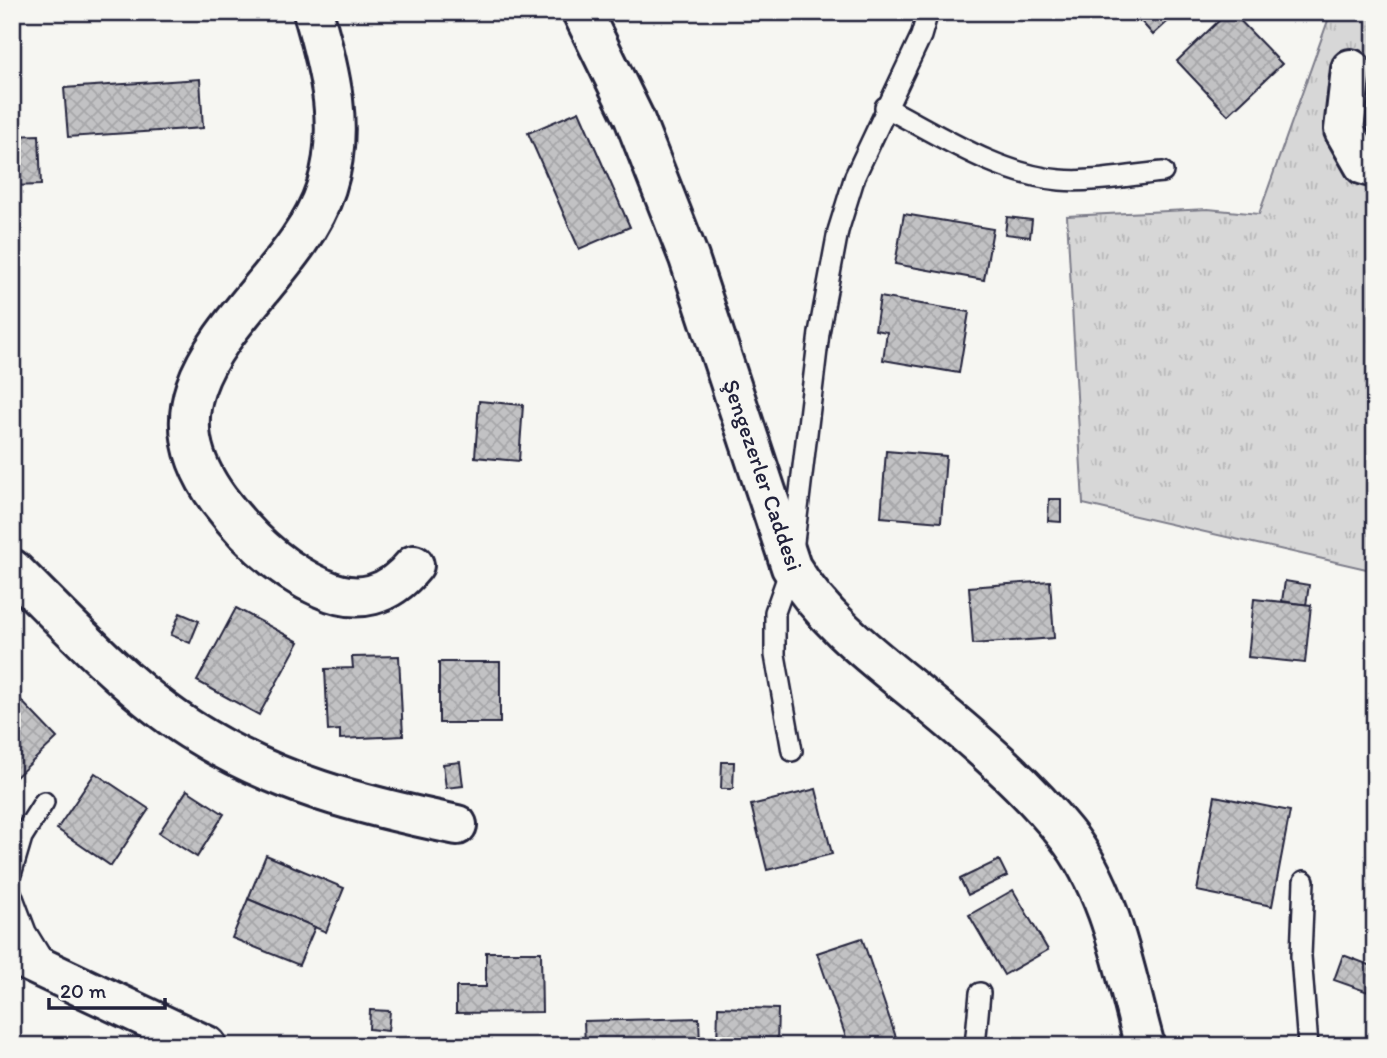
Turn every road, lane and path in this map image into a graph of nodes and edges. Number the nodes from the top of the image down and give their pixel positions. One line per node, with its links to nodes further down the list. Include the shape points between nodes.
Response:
1 (313, 12): 8 (street, via 331,81 336,123 334,161 326,191 309,225 215,346 193,396 190,442 215,495 235,522 276,561 307,582 357,598 390,588)
2 (582, 12): 9 (street, Şengezerler Caddesi, via 634,118 689,258)
3 (928, 12): 5 (lane, via 921,36)
4 (1351, 69): 6 (street, via 1344,130 1364,165)
5 (885, 107): 7 (lane, via 963,147 1037,176 1062,180); 9 (lane, via 855,176 838,231 819,333)
6 (1375, 168)
7 (1163, 172)
8 (414, 565)
9 (790, 567): 11 (lane, via 775,612 775,655); 22 (street, Şengezerler Caddesi, via 830,619 955,724 1067,835 1098,889)
10 (12, 569): 13 (street, via 129,680 192,731 266,771 332,797)
11 (792, 751)
12 (44, 802): 14 (lane, via 22,837)
13 (457, 825)
14 (12, 871)
15 (1304, 881): 23 (lane, via 1301,956)
16 (12, 895): 18 (lane, via 26,932)
17 (12, 954): 18 (street)
18 (49, 970): 20 (street)
19 (980, 993): 21 (lane)
20 (207, 1046)
21 (975, 1046)
22 (1145, 1046)
23 (1308, 1046)

